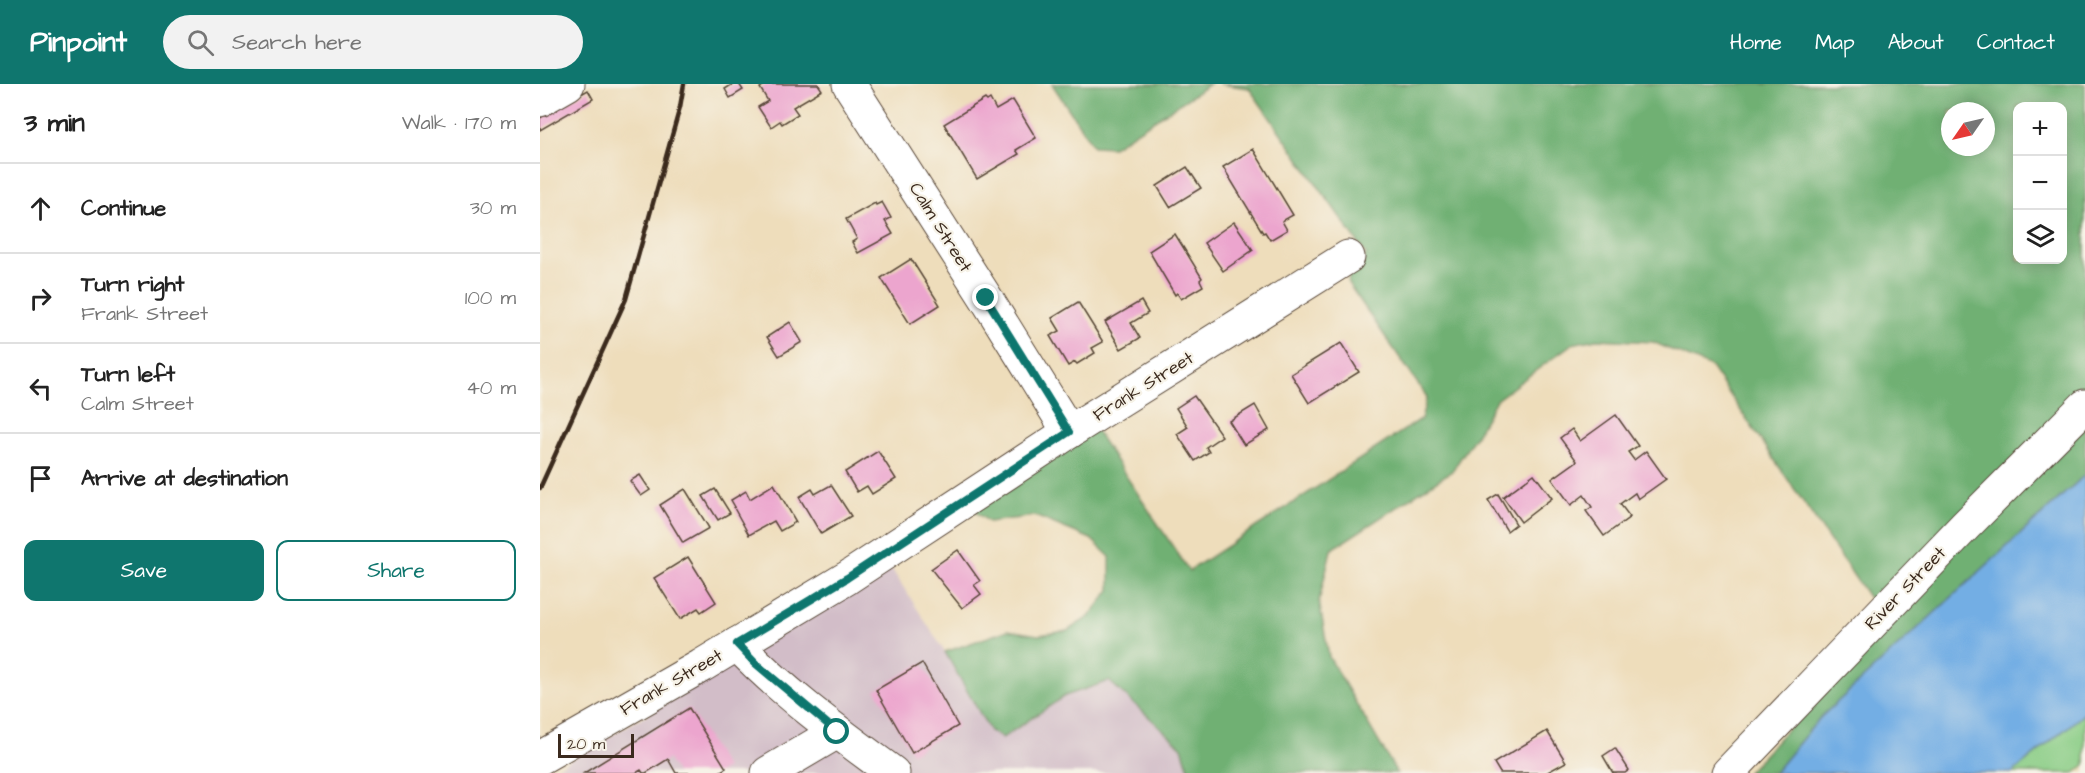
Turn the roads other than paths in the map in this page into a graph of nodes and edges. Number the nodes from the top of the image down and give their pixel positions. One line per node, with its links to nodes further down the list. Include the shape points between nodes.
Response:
1 (568, 84): 3 (street)
2 (849, 84): 6 (street, Calm Street)
3 (540, 100)
4 (1348, 257): 6 (street, Frank Street)
5 (2085, 406): 12 (street, River Street)
6 (1069, 432): 7 (street, Frank Street, via 847,578)
7 (737, 644): 8 (street); 9 (street, Frank Street)
8 (837, 732): 10 (street); 11 (street)
9 (540, 758)
10 (768, 773)
11 (893, 773)
12 (1728, 773)

